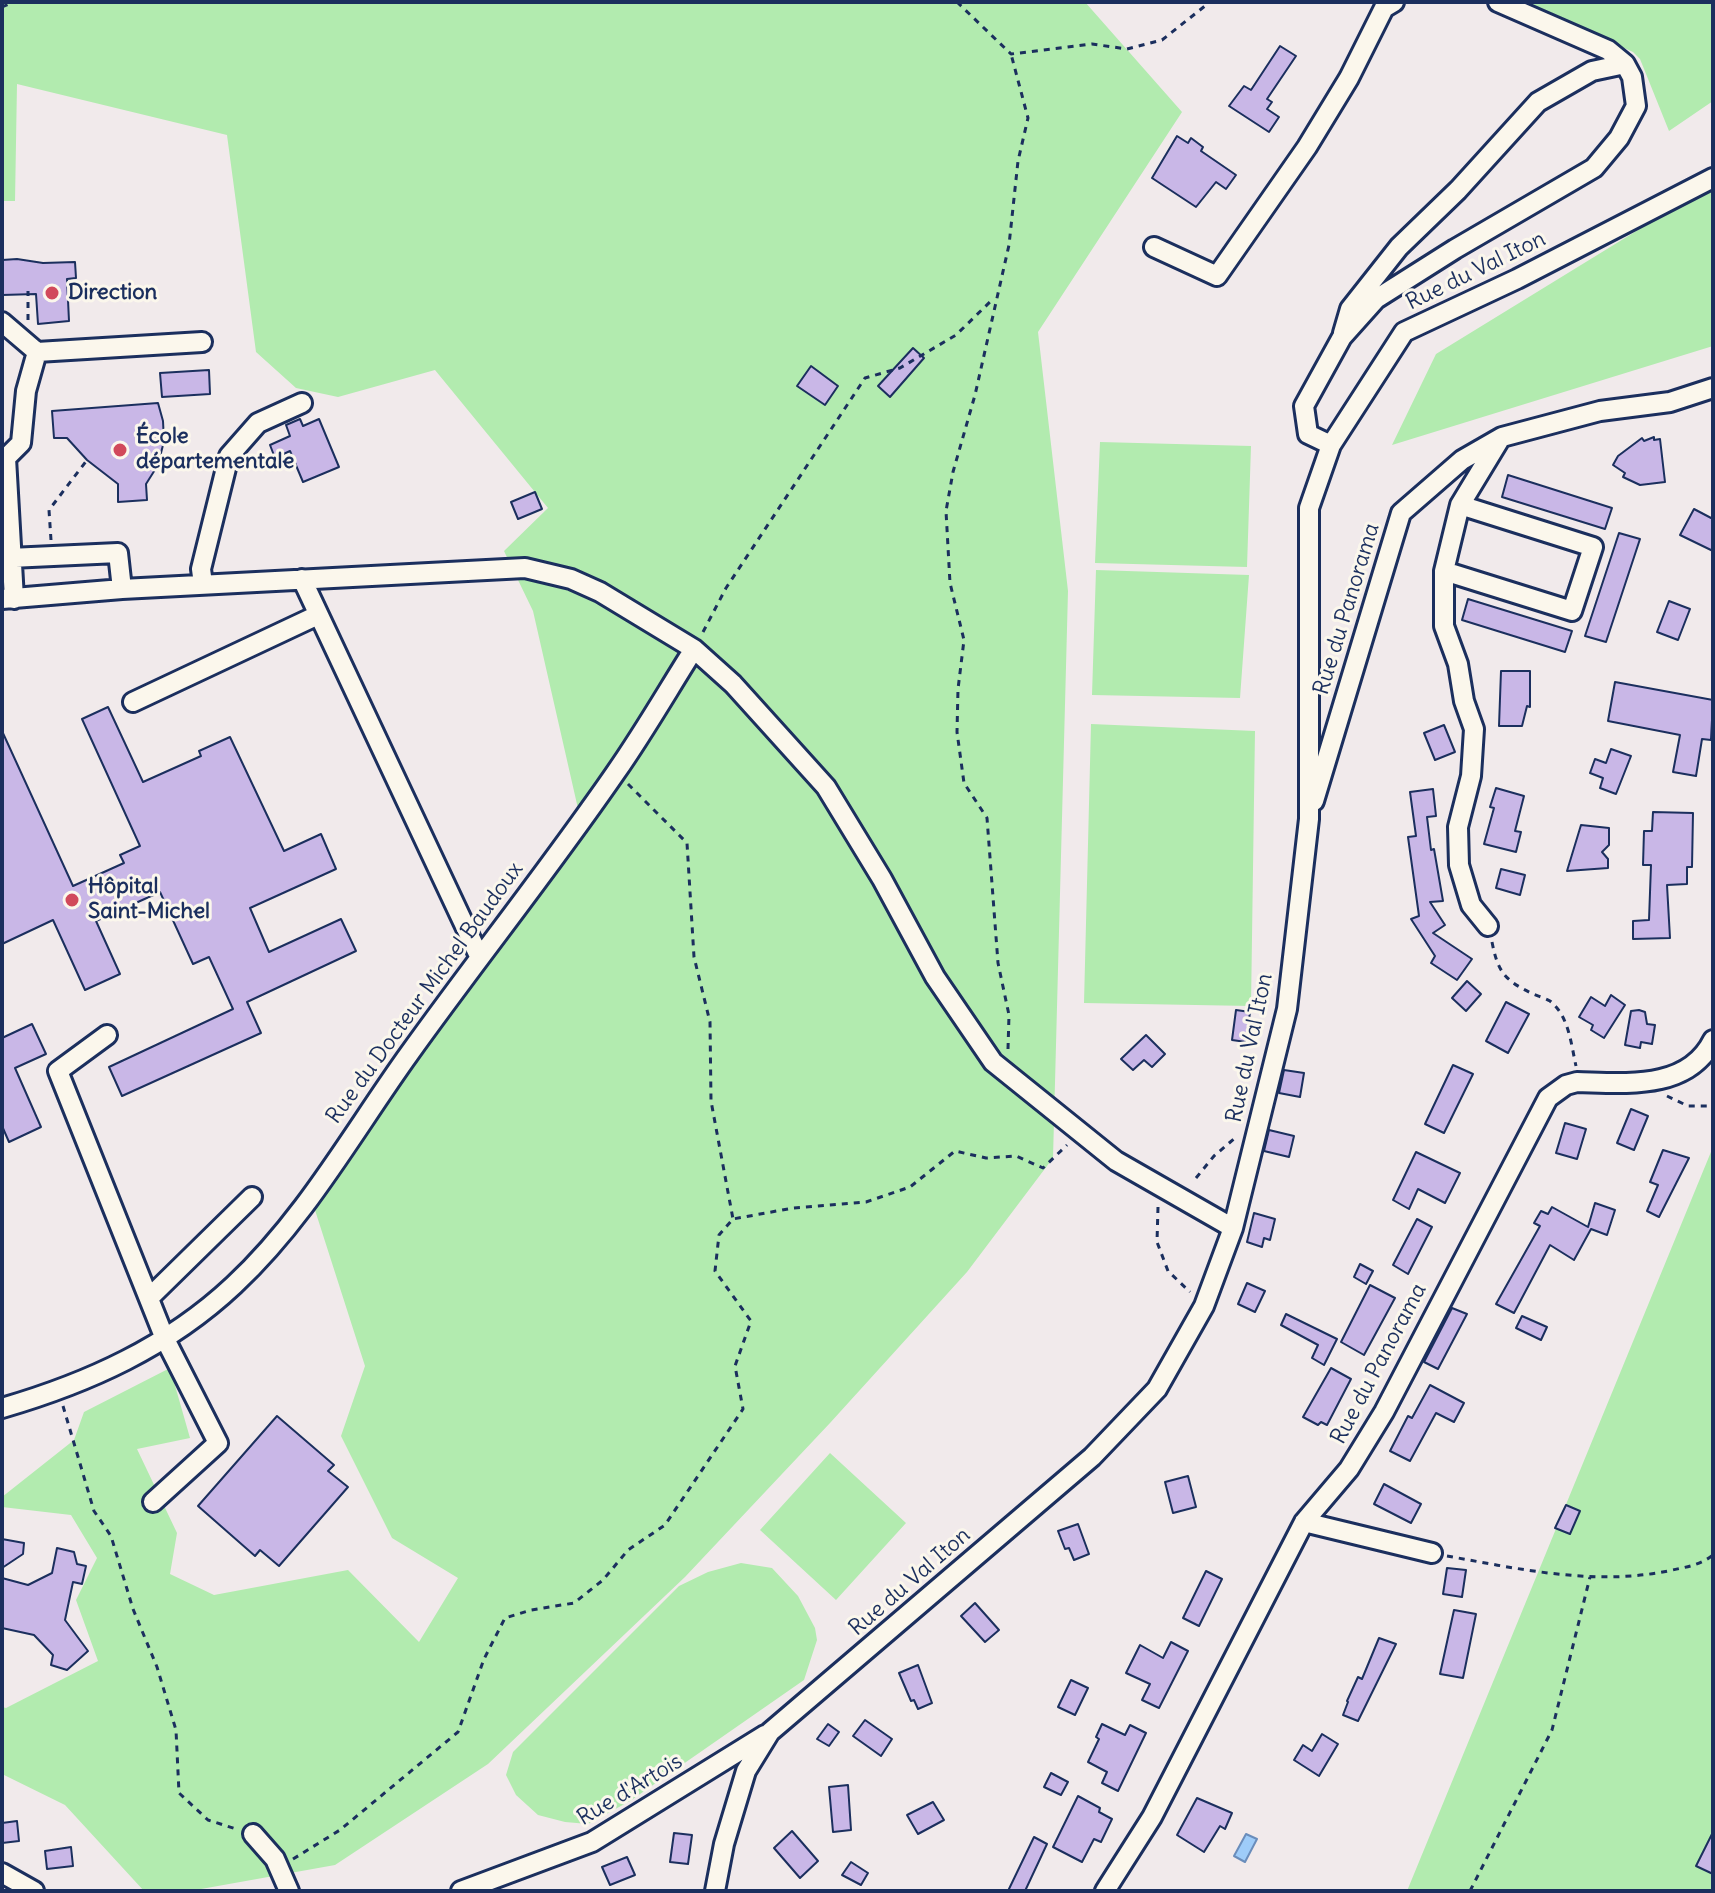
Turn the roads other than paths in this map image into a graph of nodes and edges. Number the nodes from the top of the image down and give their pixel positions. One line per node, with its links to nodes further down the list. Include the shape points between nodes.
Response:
1 (1394, 2): 5 (street, via 1384,8 1307,147 1217,276)
2 (1498, 2): 3 (street, via 1608,50)
3 (1625, 64): 7 (street, via 1592,71 1538,102 1399,247 1350,309); 7 (street, via 1636,106 1594,168 1376,299)
4 (1713, 178): 13 (street, Rue du Val Iton, via 1404,332)
5 (1154, 247)
6 (2, 322): 9 (street)
7 (1342, 337): 13 (street, via 1304,406 1308,434)
8 (202, 342): 9 (street)
9 (32, 348): 15 (street, via 21,443 6,458)
10 (1713, 388): 12 (street, Rue du Panorama)
11 (302, 403): 18 (street, via 258,423 229,456 201,569)
12 (1502, 437): 14 (street); 24 (street, Rue du Panorama, via 1462,460 1401,513)
13 (1331, 445): 24 (street, Rue du Val Iton, via 1309,508)
14 (1460, 505): 16 (street); 16 (street, via 1593,547 1572,611)
15 (10, 558): 19 (street, via 118,553); 20 (street)
16 (1444, 571): 25 (street, via 1444,626 1474,729 1471,776 1458,827 1459,865 1471,905)
17 (302, 579): 18 (street); 21 (street); 22 (street, via 525,568 600,592)
18 (203, 584): 19 (street)
19 (122, 589): 20 (street)
20 (8, 599)
21 (318, 615): 23 (street); 26 (street)
22 (694, 649): 26 (street, Rue du Docteur Michel Baudoux, via 616,772); 30 (street, via 826,787 935,977 993,1062 1116,1161)
23 (133, 702)
24 (1309, 819): 30 (street, Rue du Val Iton, via 1287,1009)
25 (1488, 926)
26 (479, 956): 32 (street, Rue du Docteur Michel Baudoux, via 292,1222 234,1285)
27 (107, 1035): 31 (street, via 58,1071)
28 (1713, 1040): 35 (street, Rue du Panorama, via 1674,1075 1654,1082 1580,1082 1548,1098 1384,1412 1349,1469)
29 (252, 1197): 31 (street)
30 (1233, 1228): 37 (street, Rue du Val Iton, via 1204,1306 1157,1389 1092,1457)
31 (149, 1298): 32 (street)
32 (165, 1339): 33 (street, Rue du Docteur Michel Baudoux, via 106,1372); 34 (street, via 218,1443)
33 (2, 1408)
34 (153, 1502)
35 (1304, 1522): 36 (street); 46 (street, Rue du Panorama, via 1152,1817)
36 (1432, 1553)
37 (770, 1732): 38 (street, Rue d'Artois); 39 (street, Rue du Val Iton)
38 (710, 1769): 39 (street, via 730,1777); 44 (street, Rue d'Artois, via 592,1842)
39 (739, 1793): 45 (street, Rue du Val Iton)
40 (253, 1834): 43 (street, via 280,1867)
41 (2, 1873): 42 (street)
42 (34, 1891)
43 (289, 1891)
44 (461, 1891)
45 (715, 1891)
46 (1105, 1891)

